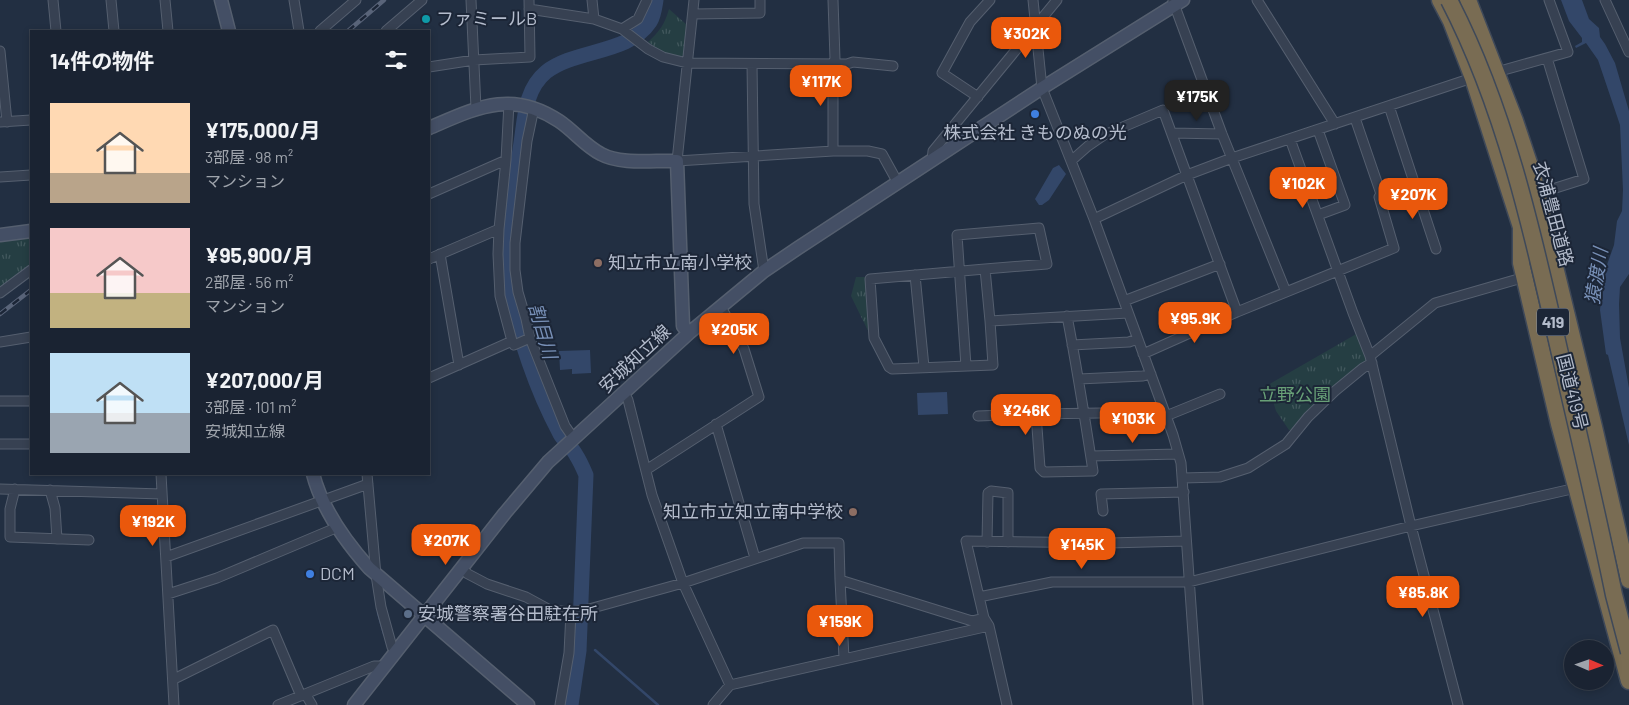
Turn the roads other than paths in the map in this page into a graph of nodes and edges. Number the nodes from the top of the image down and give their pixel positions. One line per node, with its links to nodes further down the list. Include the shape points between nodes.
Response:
1 (53, 0): 29 (street)
2 (110, 0): 30 (street)
3 (166, 0): 31 (street)
4 (221, 0): 32 (main road)
5 (294, 0): 33 (street)
6 (356, 0): 34 (street)
7 (471, 0): 40 (street)
8 (592, 0): 27 (street)
9 (647, 0): 36 (street, via 638,19)
10 (694, 0): 26 (street)
11 (760, 0): 26 (street, via 760,13)
12 (834, 0): 42 (street)
13 (990, 0): 49 (street, via 970,22 942,73)
14 (1033, 0): 28 (street)
15 (1057, 0): 28 (street)
16 (1257, 0): 56 (street)
17 (1440, 0): 47 (highway, 国道419号 / 419)
18 (1449, 0): 160 (highway, 衣浦豊田道路 / 419, bridge, via 1486,82 1529,223)
19 (1458, 0): 164 (highway, 衣浦豊田道路 / 419, via 1495,90 1517,155)
20 (1468, 0): 46 (highway, 国道419号 / 419)
21 (1548, 0): 39 (street, via 1568,52)
22 (1605, 0): 38 (street)
23 (417, 2): 35 (street)
24 (1177, 2): 48 (main road, 安城知立線); 60 (street)
25 (529, 4): 27 (street); 40 (street, via 530,57)
26 (693, 14): 41 (street)
27 (594, 19): 36 (street)
28 (1035, 28): 48 (street); 49 (street)
29 (56, 30)
30 (114, 30)
31 (168, 30)
32 (229, 30)
33 (299, 30)
34 (321, 30)
35 (387, 30)
36 (624, 30): 41 (street, via 663,57)
37 (0, 51): 55 (street)
38 (1629, 52)
39 (1547, 58): 46 (street); 74 (street, via 1584,179)
40 (474, 60): 45 (street); 52 (street)
41 (687, 63): 43 (street); 67 (street)
42 (833, 63): 43 (street); 44 (street); 62 (street)
43 (752, 64): 63 (street)
44 (894, 66)
45 (430, 67)
46 (1497, 72): 47 (street); 156 (highway, 国道419号 / 419, via 1532,172 1545,222)
47 (1473, 78): 51 (street); 92 (highway, 国道419号 / 419, via 1521,227 1522,263)
48 (1042, 88): 66 (main road, 安城知立線); 68 (street)
49 (978, 97): 66 (street, via 933,151)
50 (523, 105): 52 (main road); 65 (street); 67 (main road, via 559,121 602,155 621,160); 103 (street, via 527,141 515,243 518,292)
51 (1389, 106): 53 (street); 73 (street)
52 (476, 108): 57 (main road)
53 (1355, 118): 56 (street); 76 (street)
54 (30, 120): 55 (street)
55 (4, 122)
56 (1335, 124): 58 (street)
57 (430, 128)
58 (1318, 130): 61 (street); 77 (street, via 1345,205)
59 (1172, 133): 60 (street); 68 (street, via 1163,110 1104,135); 70 (street)
60 (1222, 134): 64 (street)
61 (1290, 139): 64 (street); 77 (street)
62 (833, 151): 63 (street); 72 (street, via 882,154)
63 (754, 156): 67 (street); 88 (street, via 754,204)
64 (1232, 158): 70 (street); 93 (street)
65 (506, 160): 75 (street); 79 (street)
66 (932, 160): 72 (main road, 安城知立線)
67 (677, 161): 101 (main road, via 683,326)
68 (1072, 161): 78 (street)
69 (30, 175): 71 (street)
70 (1187, 175): 78 (street); 85 (street)
71 (0, 177)
72 (898, 183): 88 (main road, 安城知立線)
73 (1414, 184): 76 (street); 82 (street)
74 (1543, 192)
75 (430, 194)
76 (1381, 194): 89 (street, via 1379,197 1394,248)
77 (1318, 216): 89 (street)
78 (1094, 219): 95 (street)
79 (498, 229): 83 (street); 106 (street, via 500,296)
80 (30, 231): 81 (main road)
81 (0, 235)
82 (1436, 249)
83 (440, 254): 84 (street); 110 (street)
84 (430, 259)
85 (1220, 264): 95 (street); 97 (street)
86 (986, 269): 90 (street); 90 (street, via 1047,264 1039,228 958,234); 100 (street)
87 (30, 271): 94 (street)
88 (764, 271): 96 (main road, 安城知立線)
89 (1338, 271): 93 (street); 109 (street)
90 (959, 272): 91 (street); 111 (street)
91 (915, 275): 112 (street); 112 (street, via 870,278 874,338 892,369)
92 (1529, 280): 109 (street, via 1435,304); 137 (highway, 国道419号 / 419); 160 (highway, 衣浦豊田道路 / 419, bridge, via 1593,534)
93 (1286, 292): 97 (street)
94 (0, 293)
95 (1124, 301): 98 (street)
96 (721, 307): 101 (main road, 安城知立線); 124 (street, via 744,348 760,397)
97 (1237, 312): 108 (street)
98 (1128, 313): 99 (street); 104 (street)
99 (1067, 316): 100 (street); 107 (street)
100 (990, 321): 111 (street, via 993,365)
101 (689, 333): 116 (main road, 安城知立線)
102 (30, 337): 105 (street)
103 (530, 338): 106 (street); 125 (street, via 565,426)
104 (1138, 339): 107 (street); 108 (street)
105 (0, 342)
106 (513, 343): 110 (street)
107 (1072, 345): 115 (street)
108 (1143, 354): 113 (street)
109 (1371, 359): 134 (street, via 1308,417 1286,444 1248,468 1220,477); 144 (street)
110 (459, 365): 114 (street)
111 (966, 366): 112 (street)
112 (924, 367)
113 (1151, 374): 115 (street); 122 (street)
114 (430, 378)
115 (1079, 379): 121 (street)
116 (624, 393): 125 (main road, 安城知立線); 130 (street)
117 (1220, 394): 122 (street)
118 (0, 401): 119 (street)
119 (30, 401)
120 (1036, 414): 121 (street); 123 (street); 129 (street, via 1040,468 1044,472 1093,471)
121 (1085, 414): 122 (street); 129 (street)
122 (1165, 414): 128 (street)
123 (978, 416)
124 (716, 424): 130 (street); 152 (street)
125 (574, 439): 153 (main road, 安城知立線, via 548,462)
126 (0, 444): 127 (street)
127 (30, 444)
128 (1178, 454): 129 (street); 134 (street)
129 (1091, 456)
130 (646, 470): 158 (street)
131 (161, 475): 141 (street)
132 (313, 475): 142 (main road)
133 (367, 475): 135 (street)
134 (1182, 478): 140 (street)
135 (368, 484): 142 (street); 154 (street)
136 (0, 488): 138 (street)
137 (1576, 488): 144 (street); 171 (highway, 国道419号 / 419)
138 (15, 489): 139 (street); 146 (street, via 10,509 10,537)
139 (50, 490): 141 (street); 146 (street)
140 (1184, 492): 143 (street, via 1101,494); 148 (street)
141 (162, 494): 151 (street)
142 (323, 500): 145 (main road); 151 (street)
143 (1103, 511)
144 (1411, 526): 157 (street); 183 (street)
145 (338, 527): 154 (main road, via 355,553); 159 (street, via 217,578)
146 (57, 539): 147 (street)
147 (89, 540)
148 (1186, 541): 150 (street); 157 (street)
149 (987, 542): 150 (street); 150 (street, via 988,493 991,491 1008,493); 161 (street, via 966,542)
150 (1008, 542)
151 (166, 557): 159 (street)
152 (755, 558): 155 (street, via 803,543 839,543); 158 (street)
153 (461, 568): 162 (street, via 487,584 526,597 550,610); 163 (main road, 安城知立線)
154 (376, 575): 163 (main road); 166 (street, via 384,619)
155 (840, 580): 165 (street); 168 (street)
156 (1629, 580)
157 (1189, 582): 161 (street, via 1052,582); 182 (street)
158 (683, 583): 162 (street, via 589,610); 172 (street)
159 (168, 594): 170 (street)
160 (1614, 595): 167 (highway, 衣浦豊田道路 / 419, bridge)
161 (979, 597): 165 (street)
162 (571, 612): 179 (street, via 569,653)
163 (425, 616): 166 (main road, 安城知立線); 178 (main road)
164 (1629, 619)
165 (986, 622): 168 (street); 181 (street)
166 (396, 652): 169 (main road, 安城知立線)
167 (1629, 652)
168 (844, 658): 172 (street)
169 (385, 666): 173 (street, via 374,666); 177 (main road, 安城知立線)
170 (174, 679): 173 (street, via 273,630); 174 (street)
171 (1629, 681)
172 (730, 685): 180 (street)
173 (303, 696): 175 (street); 176 (street)
174 (174, 705)
175 (278, 705)
176 (312, 705)
177 (354, 705)
178 (528, 705)
179 (560, 705)
180 (713, 705)
181 (1007, 705)
182 (1198, 705)
183 (1458, 705)

